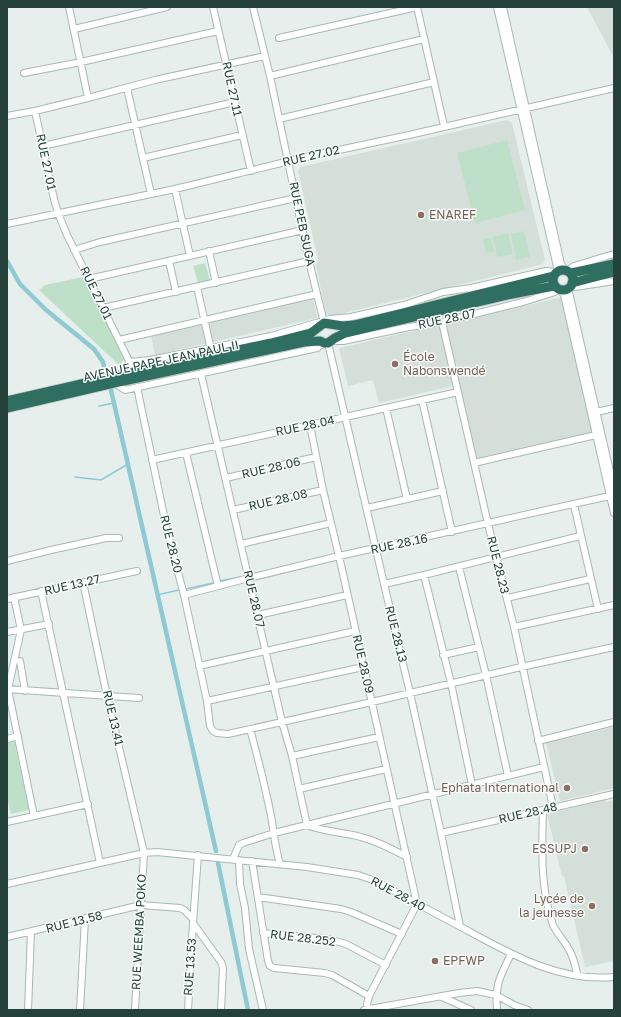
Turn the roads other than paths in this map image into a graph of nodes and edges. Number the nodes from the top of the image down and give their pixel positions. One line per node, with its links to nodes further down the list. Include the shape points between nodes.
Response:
1 (69, 7): 8 (street)
2 (167, 7): 8 (street)
3 (213, 7): 9 (street, RUE 27.11)
4 (253, 7): 12 (street, RUE PEB SUGA)
5 (417, 7): 10 (street); 11 (street)
6 (497, 7): 22 (street)
7 (504, 7): 22 (street)
8 (74, 29): 13 (street)
9 (218, 31): 13 (street); 14 (street, RUE 27.11)
10 (279, 38)
11 (424, 39): 16 (street); 17 (street)
12 (265, 56): 14 (street); 16 (street, RUE PEB SUGA)
13 (81, 62): 15 (street); 20 (street)
14 (227, 65): 18 (street); 21 (street, RUE 27.11)
15 (24, 73)
16 (270, 76): 25 (street, RUE PEB SUGA)
17 (434, 82): 25 (street); 27 (street)
18 (127, 88): 20 (street); 26 (street)
19 (614, 88): 22 (street, RUE 27.02)
20 (88, 98): 23 (street)
21 (235, 102): 26 (street); 28 (street, RUE 27.11)
22 (523, 108): 27 (street, RUE 27.02); 49 (street)
23 (34, 111): 24 (street); 29 (street, RUE 27.01)
24 (7, 116)
25 (280, 119): 31 (street, RUE PEB SUGA)
26 (136, 125): 29 (street); 30 (street)
27 (444, 126): 31 (street, RUE 27.02)
28 (242, 135): 30 (street); 32 (street, RUE 27.11)
29 (43, 146): 36 (street, RUE 27.01)
30 (143, 158): 34 (street)
31 (289, 161): 32 (street, RUE 27.02); 35 (street, RUE PEB SUGA)
32 (251, 171): 33 (street, RUE 27.02)
33 (175, 189): 34 (street, RUE 27.02); 38 (street)
34 (151, 194): 36 (street, RUE 27.02)
35 (296, 198): 38 (street); 39 (street, RUE PEB SUGA)
36 (58, 213): 37 (street, RUE 27.02); 40 (street, RUE 27.01)
37 (7, 224)
38 (183, 224): 40 (street); 43 (street)
39 (303, 230): 41 (street); 45 (street, RUE PEB SUGA)
40 (74, 250): 48 (street, RUE 27.01)
41 (209, 251): 43 (street); 51 (street)
42 (614, 254): 49 (street, via 574,266)
43 (190, 256): 44 (street)
44 (169, 261): 48 (street); 53 (street)
45 (309, 261): 51 (street); 54 (street, RUE PEB SUGA)
46 (614, 264): 49 (highway, AVENUE PAPE JEAN PAUL II)
47 (614, 272): 49 (highway, AVENUE PAPE JEAN PAUL II)
48 (89, 280): 55 (street, RUE 27.01)
49 (563, 280): 50 (street, RUE 28.07, via 575,287); 57 (street, RUE 28.07, via 555,292); 58 (highway, AVENUE PAPE JEAN PAUL II, via 354,325); 60 (highway, AVENUE PAPE JEAN PAUL II, via 350,332); 73 (street); 76 (street, via 564,295)
50 (614, 281)
51 (216, 283): 52 (street)
52 (197, 287): 53 (street); 56 (street)
53 (176, 292): 55 (street)
54 (317, 294): 56 (street); 58 (street, RUE PEB SUGA)
55 (103, 308): 59 (street, RUE 27.01)
56 (204, 320): 59 (street); 61 (street)
57 (442, 322): 60 (street, RUE 28.07, via 343,341); 67 (street, RUE 28.23)
58 (324, 324): 60 (highway, via 336,331); 60 (highway, via 316,335); 61 (highway, AVENUE PAPE JEAN PAUL II, via 304,335)
59 (119, 340): 62 (street, RUE 27.01)
60 (328, 341): 64 (street, RUE 28.07, via 317,348); 65 (highway, AVENUE PAPE JEAN PAUL II, via 304,342); 74 (street, RUE 28.13)
61 (212, 352): 62 (street); 63 (highway, AVENUE PAPE JEAN PAUL II)
62 (130, 362): 63 (street, RUE 27.01)
63 (134, 372): 69 (highway, AVENUE PAPE JEAN PAUL II)
64 (201, 374): 66 (street, RUE 28.07); 77 (street, RUE 28.07)
65 (114, 383): 66 (street, RUE 28.07, via 125,390); 70 (highway, AVENUE PAPE JEAN PAUL II)
66 (137, 387): 80 (street, RUE 28.20)
67 (458, 392): 68 (street, RUE 28.04); 81 (street, RUE 28.23)
68 (422, 400): 71 (street, RUE 28.04); 85 (street)
69 (7, 401)
70 (7, 408)
71 (386, 408): 74 (street, RUE 28.04); 87 (street)
72 (614, 408): 73 (street)
73 (596, 412): 83 (street)
74 (346, 417): 75 (street, RUE 28.04); 89 (street, RUE 28.13)
75 (310, 425): 77 (street, RUE 28.04); 79 (street, RUE 28.09)
76 (596, 434): 81 (street); 86 (street)
77 (218, 445): 78 (street, RUE 28.04); 82 (street, RUE 28.07)
78 (186, 453): 80 (street, RUE 28.04); 109 (street)
79 (316, 457): 82 (street, RUE 28.06); 84 (street, RUE 28.09)
80 (152, 460): 111 (street, RUE 28.20)
81 (474, 463): 93 (street, RUE 28.23)
82 (226, 478): 90 (street, RUE 28.07)
83 (614, 489)
84 (323, 490): 90 (street, RUE 28.08); 92 (street, RUE 28.09)
85 (443, 491): 87 (street); 94 (street)
86 (612, 496): 88 (street, RUE 28.16); 91 (street)
87 (407, 499): 89 (street)
88 (574, 505): 93 (street, RUE 28.16); 95 (street)
89 (367, 508): 98 (street, RUE 28.13)
90 (233, 510): 97 (street, RUE 28.07)
91 (614, 513)
92 (331, 523): 97 (street); 99 (street, RUE 28.09)
93 (488, 524): 94 (street, RUE 28.16); 100 (street, RUE 28.23)
94 (452, 532): 98 (street, RUE 28.16)
95 (580, 536): 100 (street); 106 (street)
96 (119, 538): 101 (street, via 106,538)
97 (241, 544): 105 (street, RUE 28.07)
98 (376, 549): 99 (street, RUE 28.16); 108 (street, RUE 28.13)
99 (340, 556): 105 (street, RUE 28.16); 112 (street, RUE 28.09)
100 (496, 557): 102 (street); 114 (street, RUE 28.23)
101 (7, 561)
102 (458, 567): 104 (street); 123 (street)
103 (137, 571): 107 (street, RUE 13.27)
104 (424, 575): 108 (street); 126 (street)
105 (249, 578): 109 (street, RUE 28.16); 117 (street, RUE 28.07)
106 (590, 579): 114 (street); 116 (street)
107 (83, 582): 110 (street, RUE 13.27); 138 (street, RUE 13.41)
108 (384, 584): 137 (street, RUE 28.13)
109 (218, 586): 111 (street, RUE 28.16)
110 (41, 592): 113 (street, RUE 13.27); 118 (street)
111 (184, 595): 128 (street, RUE 28.20)
112 (347, 595): 117 (street); 121 (street, RUE 28.09)
113 (10, 598): 120 (street)
114 (506, 598): 119 (street, RUE 28.23)
115 (614, 606): 116 (street)
116 (598, 609): 119 (street)
117 (258, 615): 125 (street, RUE 28.07)
118 (49, 624): 120 (street); 136 (street)
119 (514, 627): 130 (street, RUE 28.23)
120 (21, 630): 122 (street); 134 (street)
121 (355, 631): 125 (street); 129 (street, RUE 28.09)
122 (7, 632)
123 (479, 647): 126 (street); 131 (street)
124 (614, 647): 130 (street)
125 (266, 651): 128 (street); 133 (street, RUE 28.07)
126 (443, 655): 132 (street)
127 (20, 661): 135 (street)
128 (199, 666): 140 (street, RUE 28.20)
129 (363, 667): 133 (street); 141 (street, RUE 28.09)
130 (521, 667): 131 (street); 149 (street, RUE 28.23)
131 (486, 675): 132 (street); 153 (street)
132 (451, 683): 137 (street); 154 (street)
133 (274, 686): 140 (street); 143 (street, RUE 28.07)
134 (7, 689): 135 (street); 142 (street)
135 (25, 690): 136 (street)
136 (64, 692): 138 (street); 159 (street)
137 (410, 693): 141 (street); 156 (street, RUE 28.13)
138 (108, 696): 139 (street); 167 (street, RUE 13.41)
139 (139, 698)
140 (207, 701): 145 (street, RUE 28.20, via 213,731 228,734)
141 (372, 702): 143 (street); 147 (street, RUE 28.09)
142 (9, 710): 146 (street)
143 (282, 722): 145 (street); 150 (street, RUE 28.07)
144 (614, 722): 149 (street)
145 (250, 728): 165 (street)
146 (18, 736): 148 (street); 162 (street)
147 (379, 737): 150 (street); 152 (street, RUE 28.09)
148 (7, 739)
149 (538, 741): 151 (street, RUE 28.23)
150 (292, 756): 155 (street, RUE 28.07)
151 (544, 767): 153 (street); 160 (street, RUE 28.23)
152 (386, 769): 155 (street); 158 (street, RUE 28.09)
153 (508, 776): 154 (street)
154 (472, 785): 156 (street)
155 (299, 789): 164 (street, RUE 28.07)
156 (433, 794): 158 (street); 166 (street, RUE 28.13)
157 (614, 794): 160 (street, RUE 28.48)
158 (394, 803): 164 (street); 169 (street, RUE 28.09)
159 (88, 804): 162 (street); 172 (street)
160 (553, 807): 161 (street, RUE 28.48)
161 (543, 810): 166 (street, RUE 28.48); 187 (street, via 542,854 546,898 552,923 570,951)
162 (34, 816): 163 (street)
163 (7, 821)
164 (307, 825): 165 (street); 169 (street, via 363,837)
165 (274, 833): 170 (street, via 243,843 239,846); 173 (street, via 275,849)
166 (441, 833): 180 (street, RUE 28.13)
167 (144, 853): 168 (street, RUE 28.40); 172 (street, RUE 28.40); 177 (street, RUE WEEMBA POKO)
168 (198, 855): 170 (street, RUE 28.40); 179 (street, RUE 13.53)
169 (407, 856): 176 (street, RUE 28.09)
170 (236, 860): 171 (street, RUE 28.40); 199 (street, via 245,908 249,950)
171 (252, 861): 173 (street, RUE 28.40); 175 (street)
172 (100, 863): 174 (street, RUE 28.40)
173 (280, 864): 176 (street, RUE 28.40, via 366,877)
174 (7, 884)
175 (258, 897): 182 (street); 183 (street, via 341,909)
176 (416, 904): 180 (street, RUE 28.40); 183 (street)
177 (141, 905): 178 (street, RUE 13.58); 179 (street, via 180,908); 196 (street, RUE WEEMBA POKO)
178 (85, 919): 181 (street, RUE 13.58); 195 (street)
179 (193, 921): 197 (street, RUE 13.53); 198 (street, via 223,968)
180 (460, 926): 185 (street, RUE 28.40)
181 (31, 932): 184 (street, RUE 13.58); 194 (street)
182 (264, 933): 186 (street, RUE 28.252, via 338,941); 190 (street, via 270,966 332,975)
183 (402, 934): 186 (street)
184 (7, 937)
185 (511, 954): 187 (street, RUE 28.40, via 549,970); 189 (street, via 499,978)
186 (386, 965): 190 (street)
187 (578, 976): 188 (street, RUE 28.40)
188 (614, 977)
189 (496, 995): 191 (street, via 477,991); 203 (street); 204 (street)
190 (369, 996): 200 (street)
191 (442, 997): 192 (street); 193 (street)
192 (407, 1003): 200 (street); 201 (street)
193 (458, 1007): 202 (street)
194 (28, 1010)
195 (80, 1010)
196 (135, 1010)
197 (188, 1010)
198 (221, 1010)
199 (263, 1010)
200 (366, 1010)
201 (408, 1010)
202 (471, 1010)
203 (497, 1010)
204 (528, 1010)

